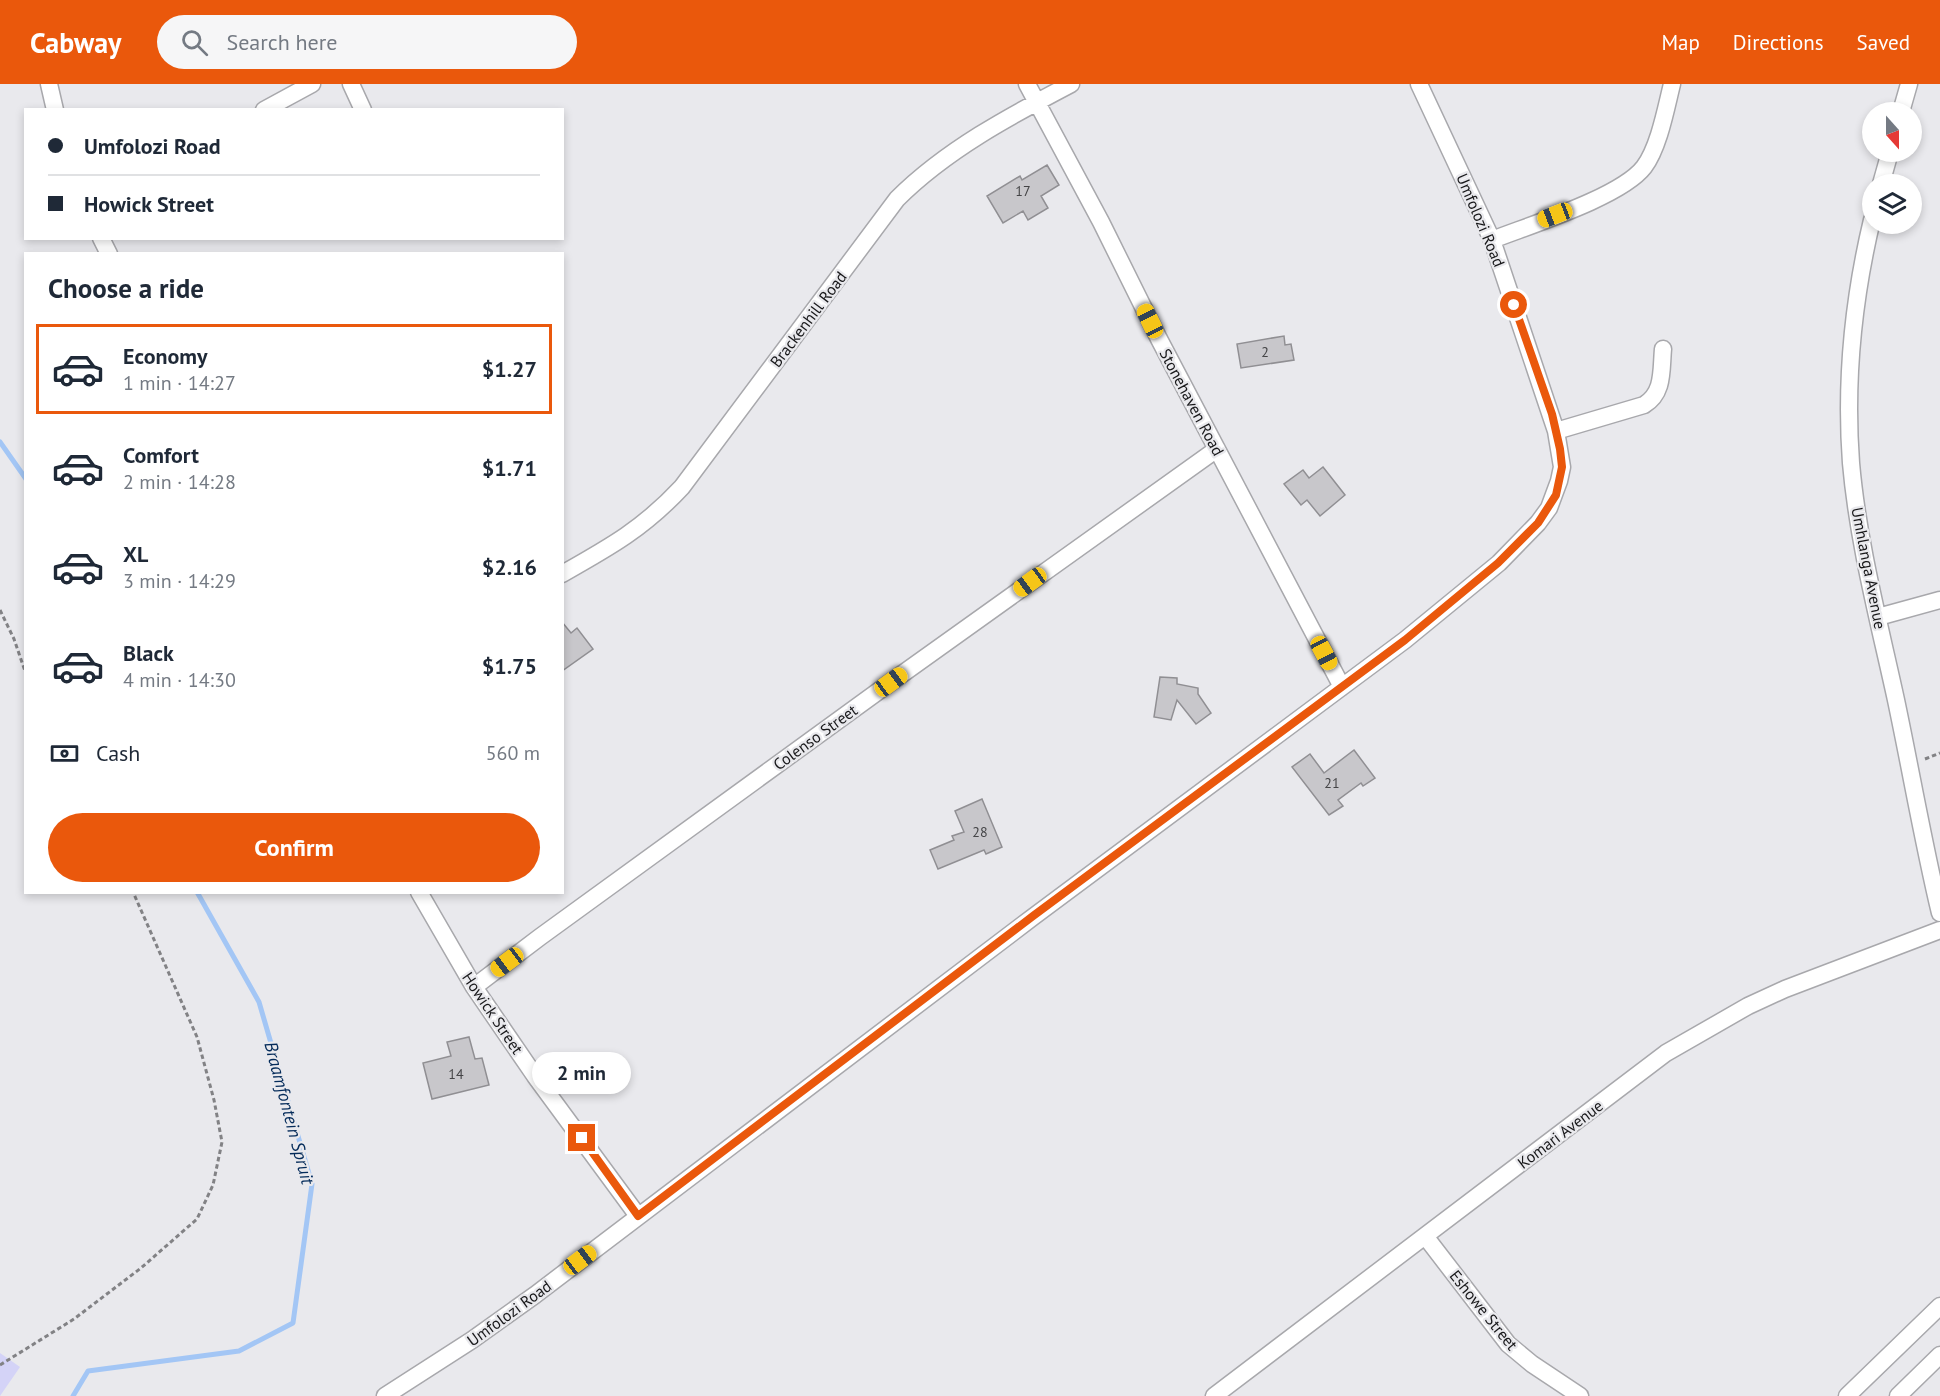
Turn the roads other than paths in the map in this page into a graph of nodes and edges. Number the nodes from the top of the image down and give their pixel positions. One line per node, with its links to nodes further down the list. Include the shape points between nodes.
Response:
1 (49, 84): 11 (street)
2 (312, 84): 12 (street)
3 (351, 84): 13 (street)
4 (1027, 84): 9 (street, Stonehaven Road)
5 (1071, 84): 9 (street, Brackenhill Road)
6 (1419, 84): 15 (street, Umfolozi Road)
7 (1672, 84): 15 (street, via 1655,145 1633,178 1597,199)
8 (1909, 84): 10 (street)
9 (1037, 102): 18 (street, Stonehaven Road); 19 (street, Brackenhill Road, via 946,156 921,176 897,200 682,488 644,525)
10 (1904, 102)
11 (55, 108)
12 (268, 108)
13 (362, 108)
14 (1869, 234): 21 (street, Umhlanga Avenue, via 1850,365 1849,412 1857,513)
15 (1492, 240): 17 (street, Umfolozi Road)
16 (1663, 349): 17 (street, via 1660,384 1651,400)
17 (1556, 431): 22 (street, Umfolozi Road, via 1562,467 1549,508 1538,523 1498,563)
18 (1217, 449): 22 (street, Stonehaven Road); 26 (street, Colenso Street)
19 (564, 573)
20 (1940, 600): 21 (street)
21 (1878, 617): 24 (street, Umhlanga Avenue)
22 (1342, 687): 27 (street, Umfolozi Road)
23 (420, 894): 26 (street, Howick Street)
24 (1940, 913)
25 (1940, 930): 28 (street, Komari Avenue, via 1785,989 1707,1028 1666,1053)
26 (474, 987): 27 (street, Howick Street)
27 (638, 1216): 31 (street, Umfolozi Road, via 472,1340)
28 (1425, 1236): 32 (street, Komari Avenue); 33 (street, Eshowe Street, via 1508,1344)
29 (1940, 1306): 34 (street)
30 (1940, 1355): 35 (street)
31 (385, 1396)
32 (1214, 1396)
33 (1580, 1396)
34 (1847, 1396)
35 (1898, 1396)

